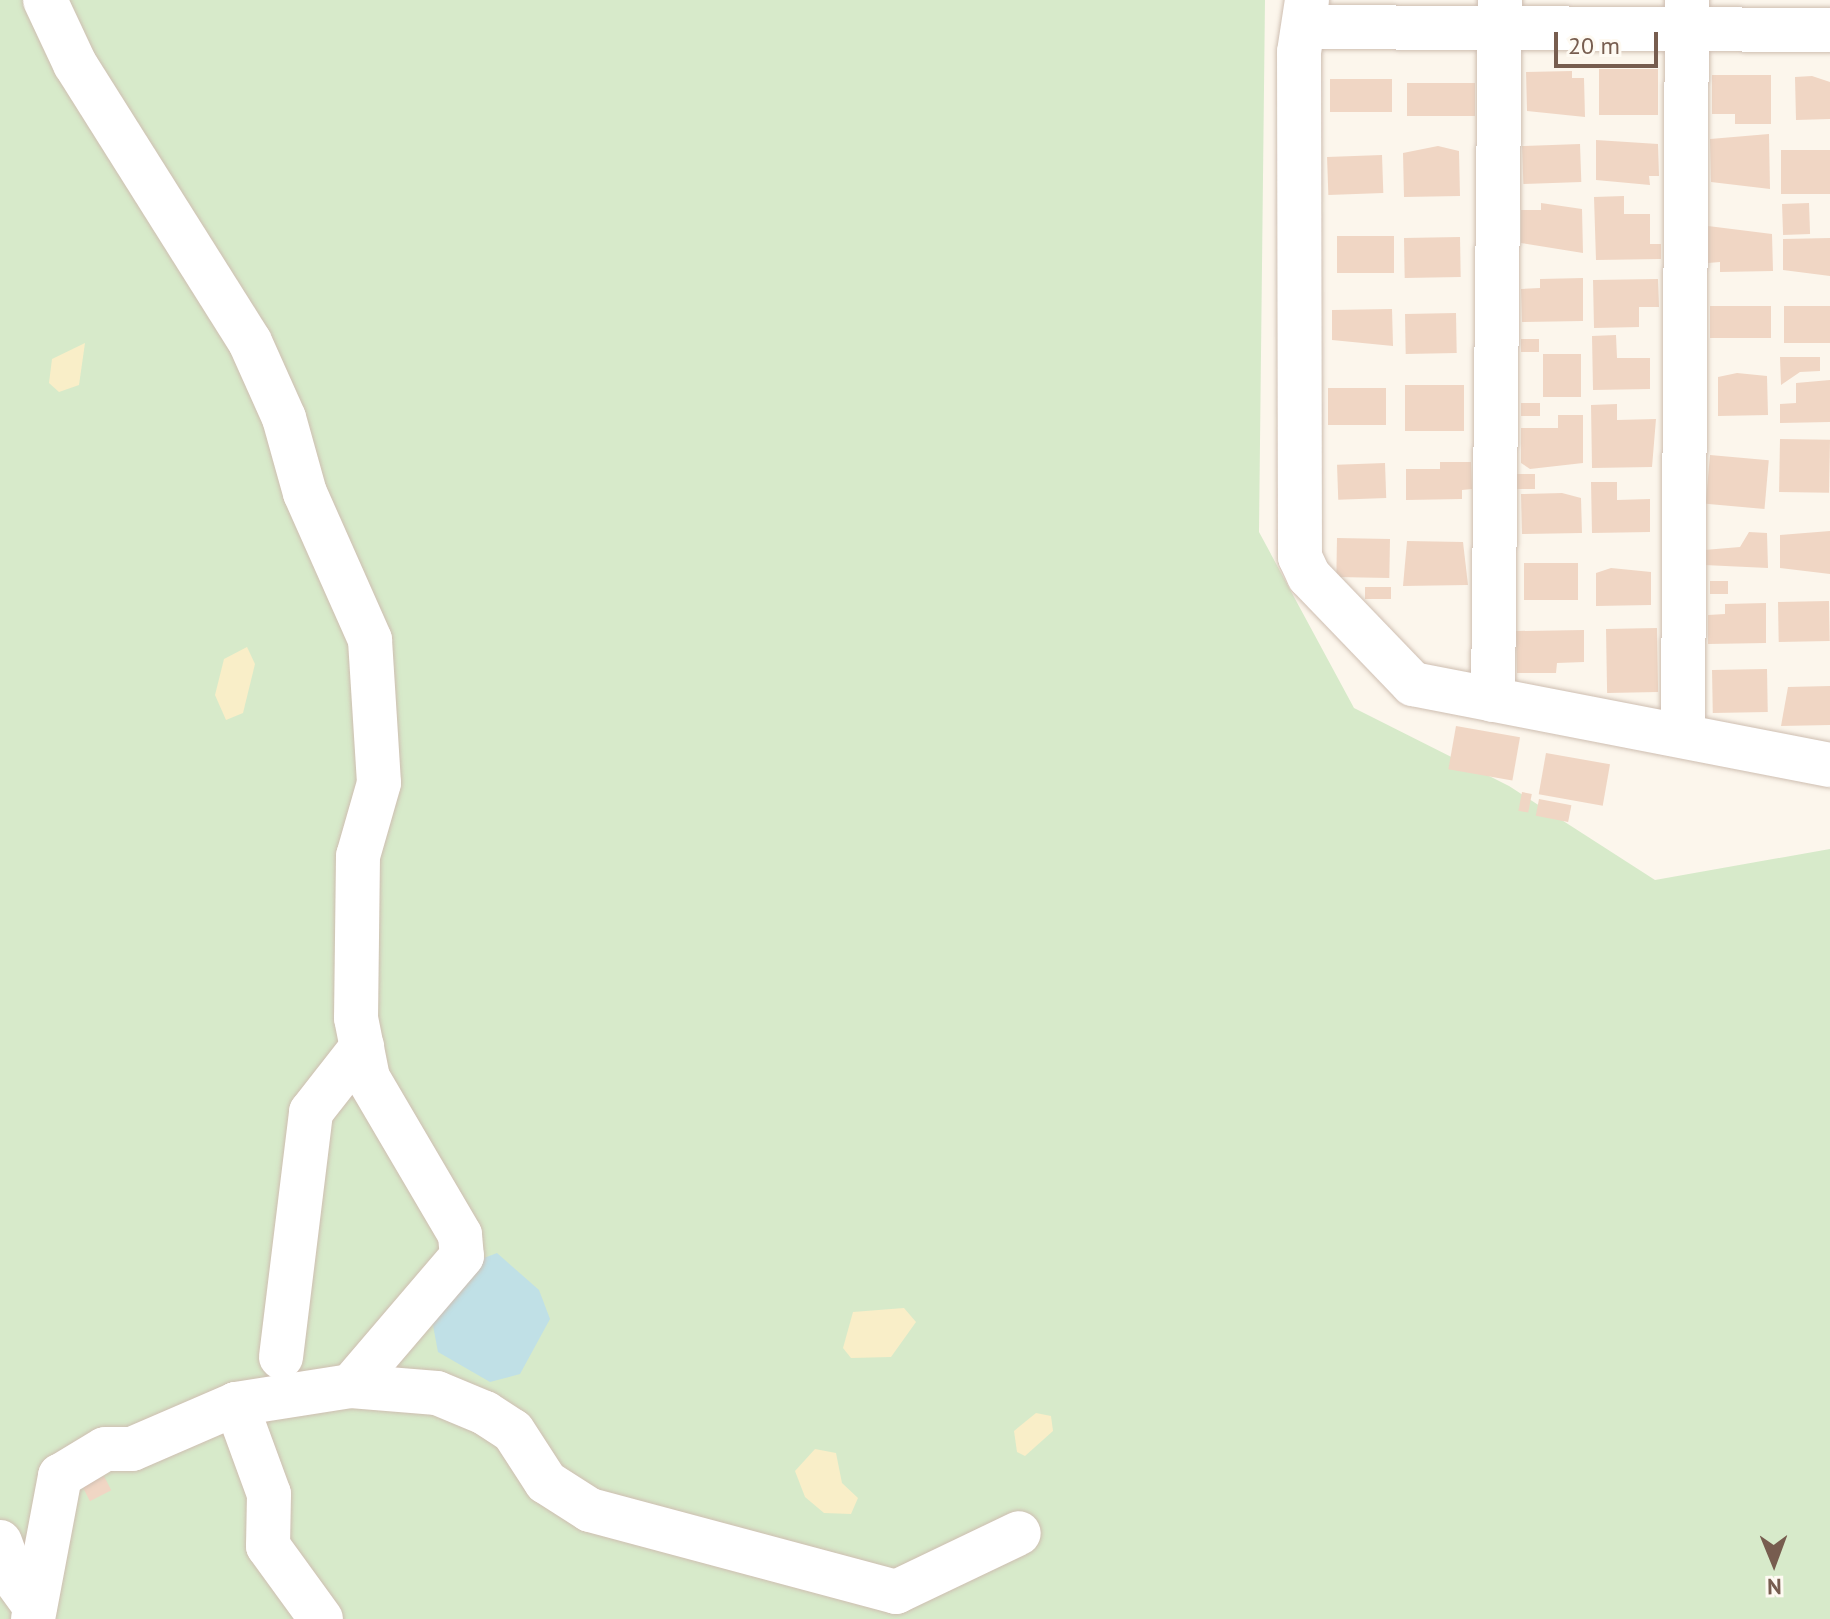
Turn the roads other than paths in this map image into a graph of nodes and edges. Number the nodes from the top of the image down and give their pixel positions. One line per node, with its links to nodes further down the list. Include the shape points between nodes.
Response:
1 (45, 0): 9 (street, via 75,64 250,342 280,407 305,493 370,640 380,745 379,783 358,856)
2 (1307, 14): 3 (street); 6 (street, via 1299,52 1300,557 1309,576 1413,684)
3 (1500, 14): 4 (street); 6 (street)
4 (1687, 14): 5 (street); 7 (street)
5 (1830, 30)
6 (1493, 700): 7 (street)
7 (1683, 733): 8 (street)
8 (1830, 765)
9 (362, 1047): 10 (street, via 311,1112); 11 (street, via 368,1078 460,1235 462,1256)
10 (281, 1357)
11 (351, 1386): 12 (street); 13 (street, via 437,1393 485,1413 513,1431 546,1482 590,1510 896,1592)
12 (236, 1404): 15 (street, via 132,1449 105,1449 60,1476); 16 (street, via 269,1494 268,1546)
13 (1019, 1533)
14 (0, 1542): 15 (street)
15 (34, 1613)
16 (321, 1619)

